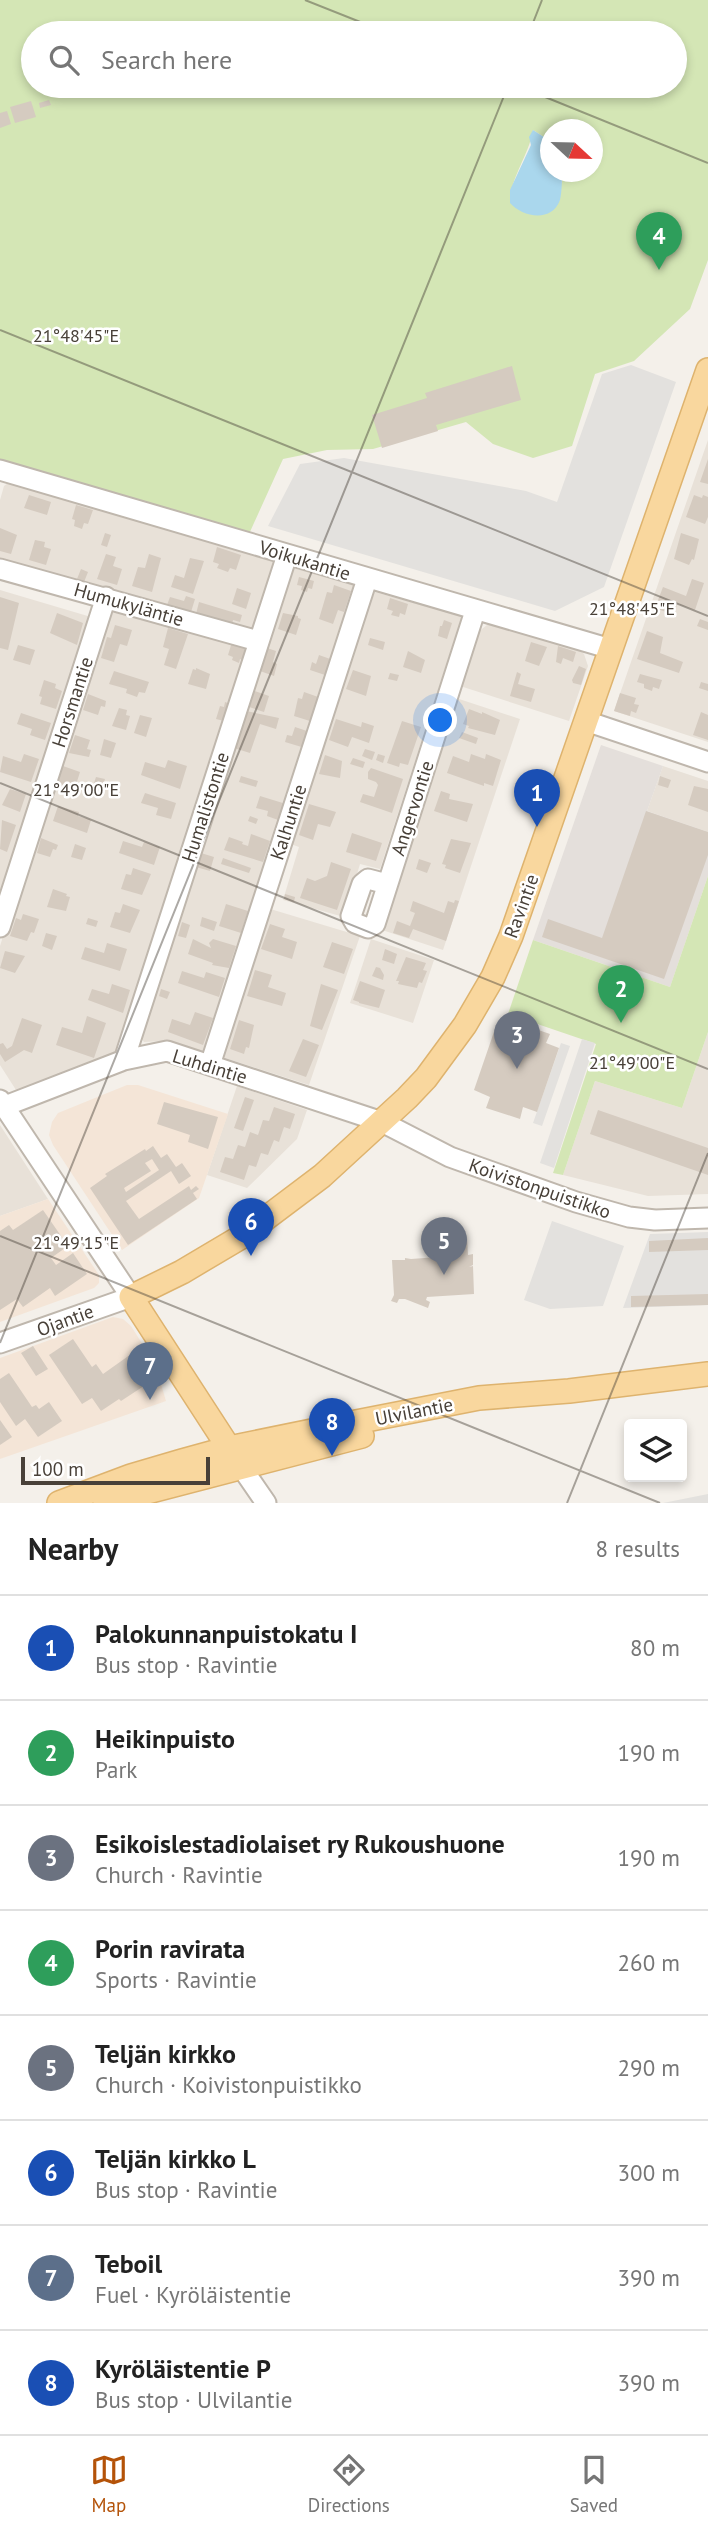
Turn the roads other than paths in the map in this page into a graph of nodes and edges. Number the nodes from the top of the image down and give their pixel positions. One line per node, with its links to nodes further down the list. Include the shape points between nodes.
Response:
1 (708, 370): 9 (main road, Ravintie)
2 (1, 474): 3 (street, Voikukantie)
3 (287, 555): 5 (street, Voikukantie); 8 (street, Humalistontie)
4 (0, 569): 6 (street, Humukyläntie)
5 (367, 579): 7 (street, Voikukantie); 15 (street, Kalhuntie)
6 (106, 597): 8 (street, Humukyläntie); 13 (street, Horsmantie)
7 (475, 611): 9 (street, Voikukantie); 12 (street, Angervontie)
8 (258, 641): 14 (street, Humalistontie)
9 (611, 649): 10 (main road, Ravintie)
10 (586, 721): 11 (street); 17 (main road, Ravintie, via 493,977 426,1078)
11 (708, 762)
12 (387, 884)
13 (0, 927)
14 (124, 1059): 15 (street, Luhdintie, via 167,1051); 16 (street, Luhdintie)
15 (210, 1065): 17 (street, Luhdintie)
16 (1, 1105): 19 (street)
17 (382, 1122): 18 (street, Koivistonpuistikko, via 450,1157 576,1202 629,1217); 19 (main road, Ravintie, via 322,1176 242,1237)
18 (708, 1218)
19 (131, 1297): 20 (street, Ojantie); 22 (main road)
20 (0, 1343)
21 (708, 1374): 22 (main road, Ulvilantie, via 569,1391 358,1437)
22 (235, 1458): 23 (main road, Ulvilantie, via 131,1476); 24 (main road, Ulvilantie); 25 (street)
23 (59, 1503)
24 (105, 1503)
25 (266, 1503)

